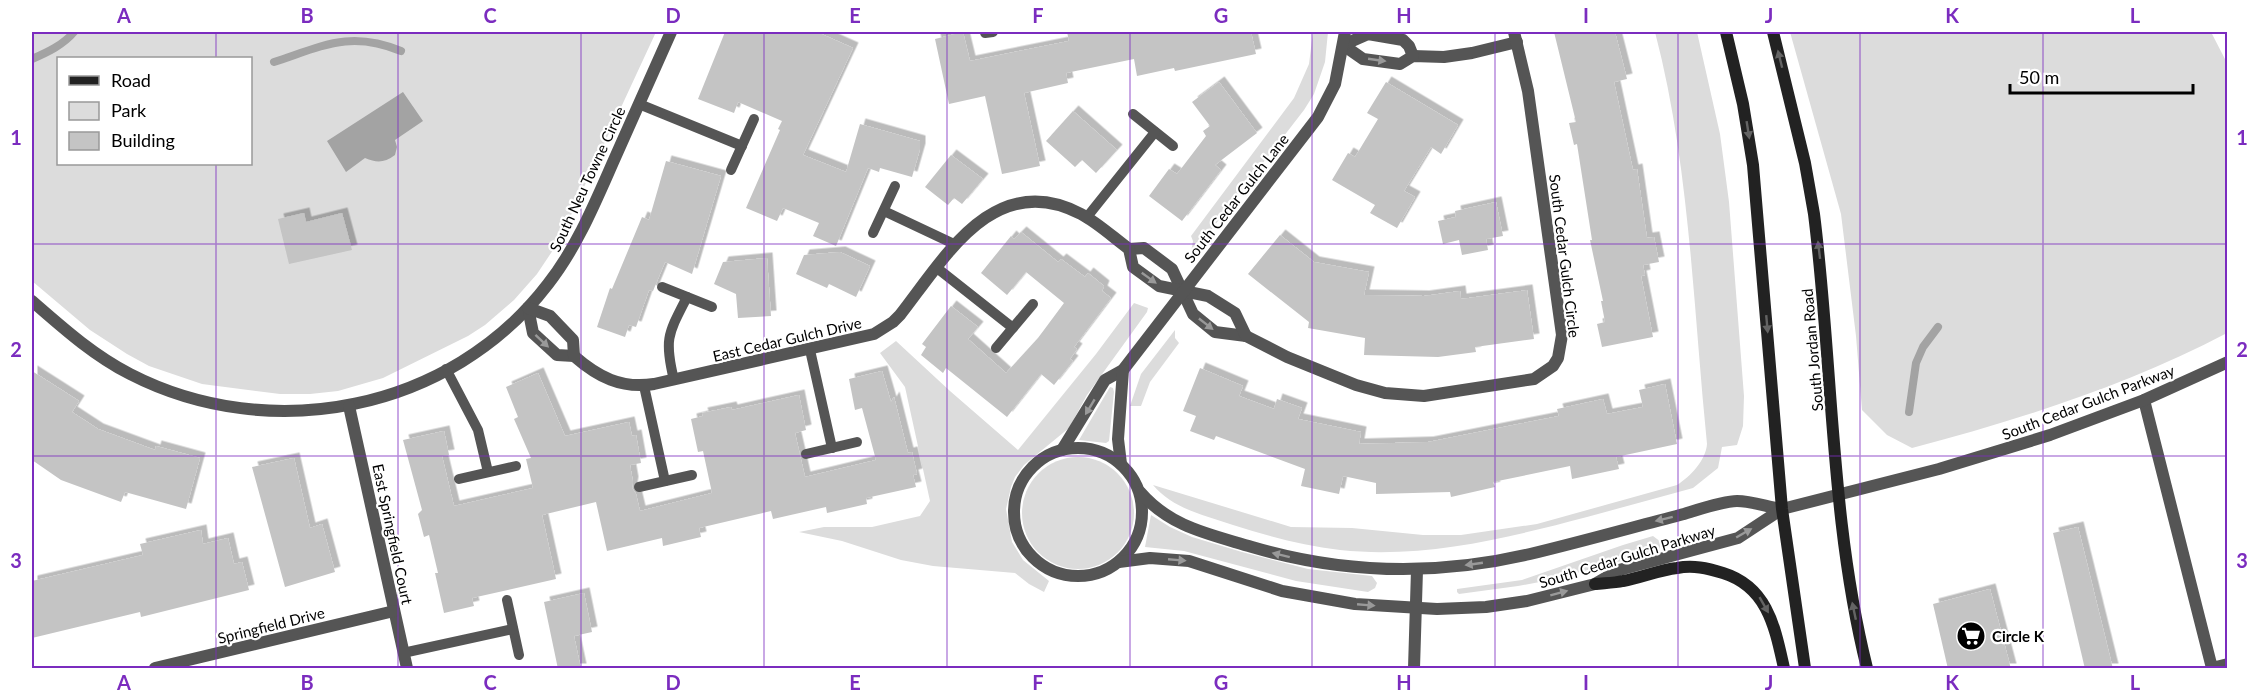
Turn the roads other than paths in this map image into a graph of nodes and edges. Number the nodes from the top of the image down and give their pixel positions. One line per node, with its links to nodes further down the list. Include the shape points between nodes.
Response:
1 (671, 32): 8 (street, South Neu Towne Circle)
2 (1345, 32): 6 (street, South Cedar Gulch Lane)
3 (1726, 32): 54 (main road, one-way to 54, via 1753,165)
4 (1773, 32): 53 (main road, South Jordan Road, one-way to 4, via 1814,214)
5 (1516, 37): 7 (street, South Cedar Gulch Circle, via 1472,53); 30 (street, South Cedar Gulch Circle, via 1528,91 1562,335 1553,366 1522,382 1424,396 1398,395 1356,385)
6 (1343, 45): 7 (street, South Cedar Gulch Circle, one-way to 7, via 1363,58 1400,64); 7 (street, via 1368,34 1402,40); 23 (street, South Cedar Gulch Lane, via 1335,84 1318,117)
7 (1413, 56)
8 (639, 104): 12 (lane); 28 (street, South Neu Towne Circle, via 581,233 562,266)
9 (1133, 114): 11 (lane)
10 (754, 119): 12 (lane)
11 (1155, 132): 13 (lane); 17 (lane)
12 (742, 146): 14 (lane)
13 (1173, 146)
14 (731, 170)
15 (895, 186): 16 (lane)
16 (885, 211): 18 (lane); 19 (lane)
17 (1087, 217): 19 (street, East Cedar Gulch Drive, via 1054,204 1019,204 981,220); 20 (street, East Cedar Gulch Drive)
18 (873, 233)
19 (954, 244): 21 (street, East Cedar Gulch Drive)
20 (1129, 249): 23 (street, East Cedar Gulch Drive, via 1144,248 1172,268); 23 (street, East Cedar Gulch Drive, one-way to 23, via 1133,267 1159,286)
21 (937, 268): 29 (lane); 32 (street, East Cedar Gulch Drive, via 884,329)
22 (662, 287): 24 (lane)
23 (1183, 291): 30 (street, via 1208,296 1235,313); 30 (street, South Cedar Gulch Circle, one-way to 30, via 1193,314 1215,332); 36 (street, South Cedar Gulch Lane)
24 (687, 297): 27 (lane); 37 (lane, via 668,340)
25 (32, 301): 40 (street, South Neu Towne Circle, via 100,357 169,391 216,404 261,410)
26 (1033, 304): 29 (lane)
27 (712, 307)
28 (528, 308): 33 (street, East Cedar Gulch Drive, via 550,316 573,340); 33 (street, East Cedar Gulch Drive, one-way to 33, via 533,333 557,355); 35 (street, South Neu Towne Circle, via 495,338)
29 (1013, 328): 31 (lane)
30 (1246, 336)
31 (996, 348)
32 (810, 350): 37 (street, East Cedar Gulch Drive); 42 (lane)
33 (574, 356): 38 (street, East Cedar Gulch Drive, via 602,378)
34 (2228, 362): 39 (street, South Cedar Gulch Parkway)
35 (446, 369): 40 (street, South Neu Towne Circle, via 395,393); 47 (lane, via 478,430)
36 (1123, 370): 43 (street, South Cedar Gulch Lane, one-way to 43, via 1106,380); 45 (street)
37 (674, 380): 38 (street, East Cedar Gulch Drive)
38 (644, 386): 50 (lane)
39 (2144, 400): 53 (street, South Cedar Gulch Parkway, via 1997,452); 64 (street, via 2212,668)
40 (349, 406): 60 (street, East Springfield Court)
41 (857, 442): 42 (lane)
42 (832, 448): 44 (lane)
43 (1062, 450): 45 (street, via 1093,450); 55 (street, via 1037,463 1020,485 1014,512 1019,539 1036,562 1061,575 1091,576)
44 (806, 454)
45 (1121, 464): 52 (street)
46 (516, 466): 47 (lane)
47 (488, 472): 49 (lane)
48 (692, 475): 50 (lane)
49 (459, 479)
50 (665, 481): 51 (lane)
51 (639, 487)
52 (1140, 492): 55 (street, via 1140,530 1136,542); 56 (street, South Cedar Gulch Parkway, one-way to 52, via 1330,565 1281,555 1173,520)
53 (1838, 494): 54 (street, South Cedar Gulch Parkway); 70 (main road, South Jordan Road, one-way to 53, via 1851,595)
54 (1782, 509): 56 (street, South Cedar Gulch Parkway, one-way to 56, via 1736,501 1528,554); 57 (street, South Cedar Gulch Parkway, one-way to 54, via 1619,570 1738,538); 69 (main road)
55 (1119, 562): 59 (street, South Cedar Gulch Parkway, one-way to 59, via 1178,559 1304,596)
56 (1417, 570): 59 (street)
57 (1595, 584): 59 (street, South Cedar Gulch Parkway, one-way to 57, via 1510,604); 68 (main road, one-way to 68, via 1692,566 1739,579 1768,609)
58 (507, 600): 61 (lane)
59 (1416, 609): 67 (street)
60 (394, 610): 62 (street, East Springfield Court); 65 (street, Springfield Drive)
61 (513, 629): 62 (lane); 63 (lane)
62 (403, 653): 66 (street, East Springfield Court)
63 (519, 655)
64 (2228, 664)
65 (155, 669)
66 (407, 669)
67 (1414, 669)
68 (1784, 669)
69 (1805, 669)
70 (1867, 669)

